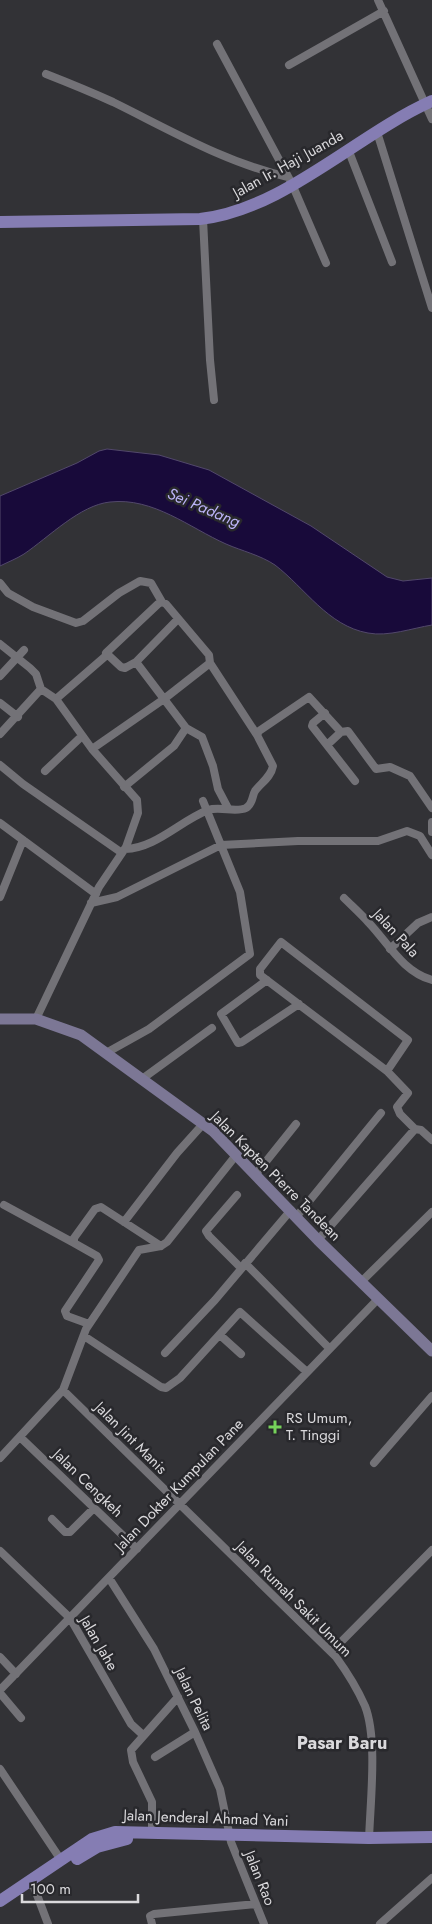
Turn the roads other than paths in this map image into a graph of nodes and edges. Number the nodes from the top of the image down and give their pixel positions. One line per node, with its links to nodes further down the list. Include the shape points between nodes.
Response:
1 (378, 0): 2 (street)
2 (384, 11): 4 (street); 6 (street)
3 (217, 44): 10 (street)
4 (289, 64)
5 (46, 74): 10 (street, via 112,102 186,140)
6 (428, 103): 7 (street); 8 (main road, Jalan Ir. Haji Juanda)
7 (432, 119)
8 (377, 132): 9 (main road, Jalan Ir. Haji Juanda); 15 (street)
9 (348, 149): 10 (main road, Jalan Ir. Haji Juanda); 13 (street)
10 (290, 180): 11 (main road, Jalan Ir. Haji Juanda, via 245,209); 14 (street)
11 (203, 219): 12 (main road, Jalan Ir. Haji Juanda); 16 (street)
12 (0, 222)
13 (392, 262)
14 (326, 263)
15 (432, 308)
16 (214, 400)
17 (0, 583): 18 (street, via 8,594 70,622 83,621 140,581 151,583)
18 (162, 602): 19 (street); 22 (street, via 108,649)
19 (178, 619): 24 (street); 25 (street, via 209,655)
20 (0, 644): 23 (street)
21 (24, 650): 23 (street)
22 (108, 654): 24 (street, via 120,668); 28 (street)
23 (16, 658): 26 (street); 27 (street, via 36,674)
24 (136, 662): 29 (street)
25 (210, 664): 29 (street); 36 (street)
26 (0, 676)
27 (41, 689): 28 (street); 32 (street)
28 (56, 699): 37 (street)
29 (164, 699): 33 (street); 39 (street)
30 (0, 703): 32 (street)
31 (325, 713): 34 (street); 36 (street, via 310,697); 38 (street, via 312,725)
32 (18, 717): 35 (street)
33 (186, 728): 43 (street, via 174,746); 46 (street, via 202,737 218,789)
34 (341, 732): 38 (street); 45 (street, via 348,731 376,769 390,767 410,776)
35 (0, 734)
36 (257, 735): 46 (street, via 273,766 272,771 245,809)
37 (82, 736): 39 (street); 41 (street)
38 (327, 745): 42 (street)
39 (92, 749): 43 (street)
40 (0, 765): 53 (street)
41 (45, 770)
42 (355, 781)
43 (124, 787): 53 (street, via 137,800 138,813)
44 (203, 802): 47 (street)
45 (431, 804)
46 (228, 808): 47 (street)
47 (206, 811): 52 (street); 53 (street, via 145,846)
48 (432, 822): 50 (street)
49 (0, 823): 51 (street)
50 (432, 832)
51 (23, 840): 55 (street); 56 (street)
52 (221, 845): 54 (street, via 378,841 407,831 416,832); 58 (street, via 117,896); 67 (street, via 243,904 250,954 149,1029)
53 (124, 851): 55 (street)
54 (432, 855)
55 (96, 894): 58 (street)
56 (0, 897)
57 (344, 898): 60 (street, Jalan Pala)
58 (91, 903): 65 (street)
59 (432, 916): 60 (street, via 418,923)
60 (390, 949): 62 (street, Jalan Pala, via 415,973)
61 (267, 980): 63 (street); 63 (street, via 221,1014 238,1043); 68 (street, via 260,975 260,969 282,942 408,1040)
62 (432, 980)
63 (299, 1004): 68 (street)
64 (0, 1019): 65 (main road, Jalan Kapten Pierre Tandean)
65 (36, 1019): 67 (main road, Jalan Kapten Pierre Tandean, via 72,1030)
66 (212, 1028): 69 (street)
67 (106, 1053): 69 (main road, Jalan Kapten Pierre Tandean)
68 (387, 1071): 73 (street, via 408,1093 396,1107)
69 (142, 1078): 71 (main road, Jalan Kapten Pierre Tandean)
70 (381, 1113): 80 (street)
71 (204, 1123): 75 (main road, Jalan Kapten Pierre Tandean); 81 (street)
72 (296, 1124): 76 (street)
73 (416, 1129): 74 (street, via 422,1130); 82 (street)
74 (432, 1140)
75 (237, 1154): 76 (main road, Jalan Kapten Pierre Tandean); 84 (street, via 177,1231)
76 (256, 1174): 80 (main road, Jalan Kapten Pierre Tandean)
77 (237, 1195): 85 (street, via 207,1228 206,1234)
78 (4, 1205): 83 (street)
79 (432, 1212): 86 (street)
80 (294, 1213): 82 (main road, Jalan Kapten Pierre Tandean); 85 (street)
81 (124, 1222): 83 (street, via 97,1207 74,1238); 84 (street)
82 (318, 1240): 86 (main road, Jalan Kapten Pierre Tandean)
83 (74, 1243): 88 (street, via 98,1257 65,1311 69,1317)
84 (161, 1246): 88 (street, via 139,1250)
85 (243, 1266): 91 (street); 93 (street)
86 (361, 1282): 87 (main road, Jalan Kapten Pierre Tandean)
87 (378, 1299): 91 (street, Jalan Dokter Kumpulan Pane); 92 (main road, Jalan Kapten Pierre Tandean)
88 (89, 1324): 90 (street)
89 (220, 1335): 90 (street, via 180,1378 166,1388); 94 (street); 95 (street, via 240,1312)
90 (84, 1336): 96 (street)
91 (329, 1348): 95 (street, Jalan Dokter Kumpulan Pane)
92 (432, 1351)
93 (165, 1353)
94 (240, 1354)
95 (307, 1372): 101 (street, Jalan Dokter Kumpulan Pane)
96 (63, 1390): 98 (street); 101 (street, Jalan Jint Manis)
97 (432, 1396): 100 (street)
98 (20, 1437): 99 (street); 102 (street, Jalan Cengkeh)
99 (0, 1458)
100 (374, 1463)
101 (180, 1505): 104 (street, Jalan Dokter Kumpulan Pane); 109 (street, Jalan Rumah Sakit Umum)
102 (94, 1508): 103 (street, via 70,1532 65,1532); 104 (street, Jalan Cengkeh)
103 (52, 1519)
104 (137, 1550): 107 (street, Jalan Dokter Kumpulan Pane)
105 (432, 1550): 109 (street)
106 (0, 1551): 108 (street, Jalan Jahe)
107 (109, 1578): 108 (street, Jalan Dokter Kumpulan Pane); 113 (street, Jalan Pelita, via 154,1649)
108 (70, 1618): 111 (street, Jalan Dokter Kumpulan Pane); 116 (street, Jalan Jahe, via 131,1724)
109 (331, 1652): 122 (street, Jalan Rumah Sakit Umum, via 350,1676 365,1708 371,1743)
110 (0, 1657): 111 (street)
111 (16, 1674): 112 (street, Jalan Dokter Kumpulan Pane)
112 (0, 1692): 114 (street)
113 (178, 1697): 115 (street, Jalan Pelita); 116 (street)
114 (21, 1718)
115 (196, 1732): 117 (street); 121 (street, Jalan Pelita, via 220,1789)
116 (143, 1735): 119 (street, via 131,1754 152,1802)
117 (155, 1757)
118 (0, 1769): 124 (street)
119 (152, 1832): 121 (main road, Jalan Jenderal Ahmad Yani); 124 (main road, Jalan Jenderal Ahmad Yani, via 115,1832 92,1839)
120 (432, 1837): 122 (main road, Jalan Jenderal Ahmad Yani)
121 (230, 1839): 122 (main road, Jalan Jenderal Ahmad Yani); 126 (main road, Jalan Jenderal Ahmad Yani, via 117,1840 84,1854); 129 (street, Jalan Rao)
122 (369, 1841): 123 (main road, Jalan Jenderal Ahmad Yani)
123 (432, 1845)
124 (62, 1860): 127 (main road, Jalan Jenderal Ahmad Yani)
125 (432, 1878): 134 (street)
126 (34, 1887): 127 (main road, Jalan Jenderal Ahmad Yani); 131 (street)
127 (18, 1892): 128 (main road, Jalan Jenderal Ahmad Yani); 130 (main road, Jalan Jenderal Ahmad Yani)
128 (0, 1901)
129 (256, 1904): 132 (street, via 154,1914 150,1916); 133 (street, Jalan Rao)
130 (0, 1908)
131 (48, 1924)
132 (152, 1924)
133 (264, 1924)
134 (380, 1924)

